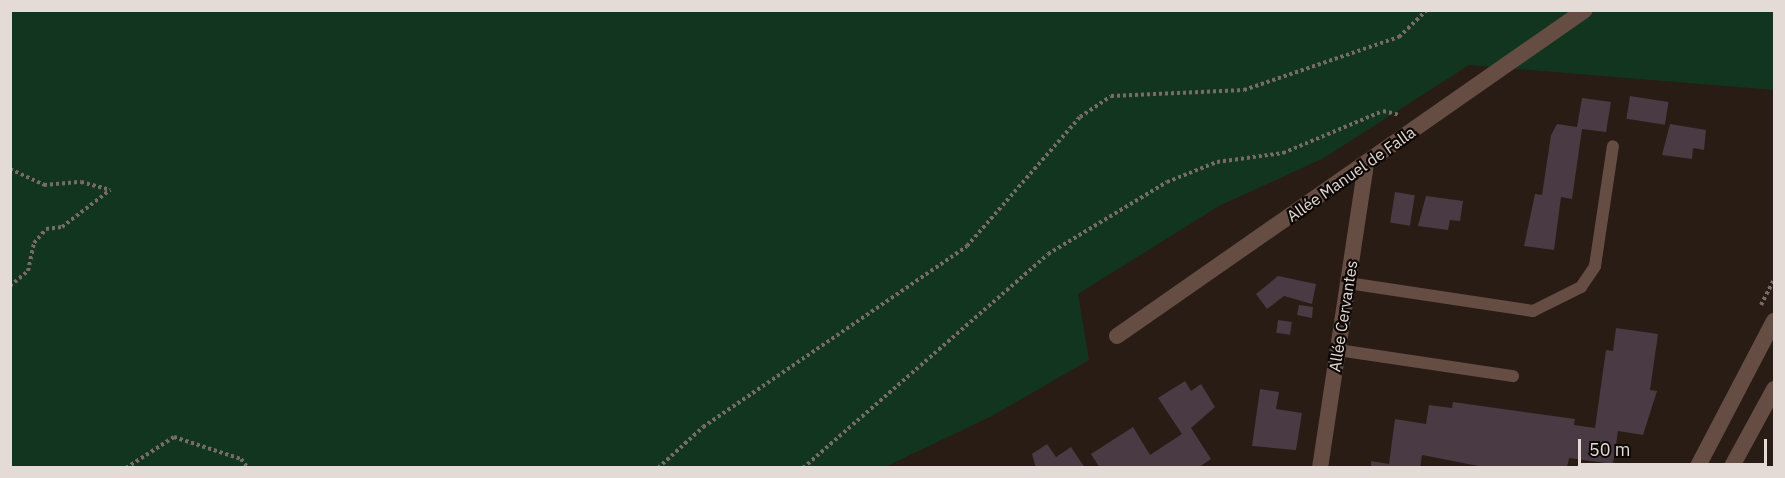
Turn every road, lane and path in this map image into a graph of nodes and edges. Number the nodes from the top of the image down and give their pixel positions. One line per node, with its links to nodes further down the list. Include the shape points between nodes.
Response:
1 (1427, 10): 16 (path, via 1399,37 1244,90 1111,96 1080,117 967,246 703,427)
2 (1585, 10): 3 (street, Allée Manuel de Falla)
3 (1415, 129): 5 (street, Allée Manuel de Falla); 17 (path, via 1399,115 1383,111 1283,153 1217,162 1167,182 1048,254)
4 (1613, 146): 7 (lane, via 1595,266 1581,287 1533,311)
5 (1366, 164): 7 (street, Allée Cervantes); 10 (street, Allée Manuel de Falla)
6 (10, 169): 8 (path, via 44,185 81,182 110,190 62,227 46,229 34,243 28,271)
7 (1348, 283): 11 (street, Allée Cervantes)
8 (10, 286)
9 (1774, 321): 19 (street)
10 (1117, 336)
11 (1338, 350): 12 (lane); 18 (street, Allée Cervantes)
12 (1512, 376)
13 (1774, 388): 20 (street)
14 (126, 468): 15 (path, via 174,437 241,459)
15 (248, 468)
16 (658, 468)
17 (803, 468)
18 (1320, 468)
19 (1697, 468)
20 (1731, 468)

